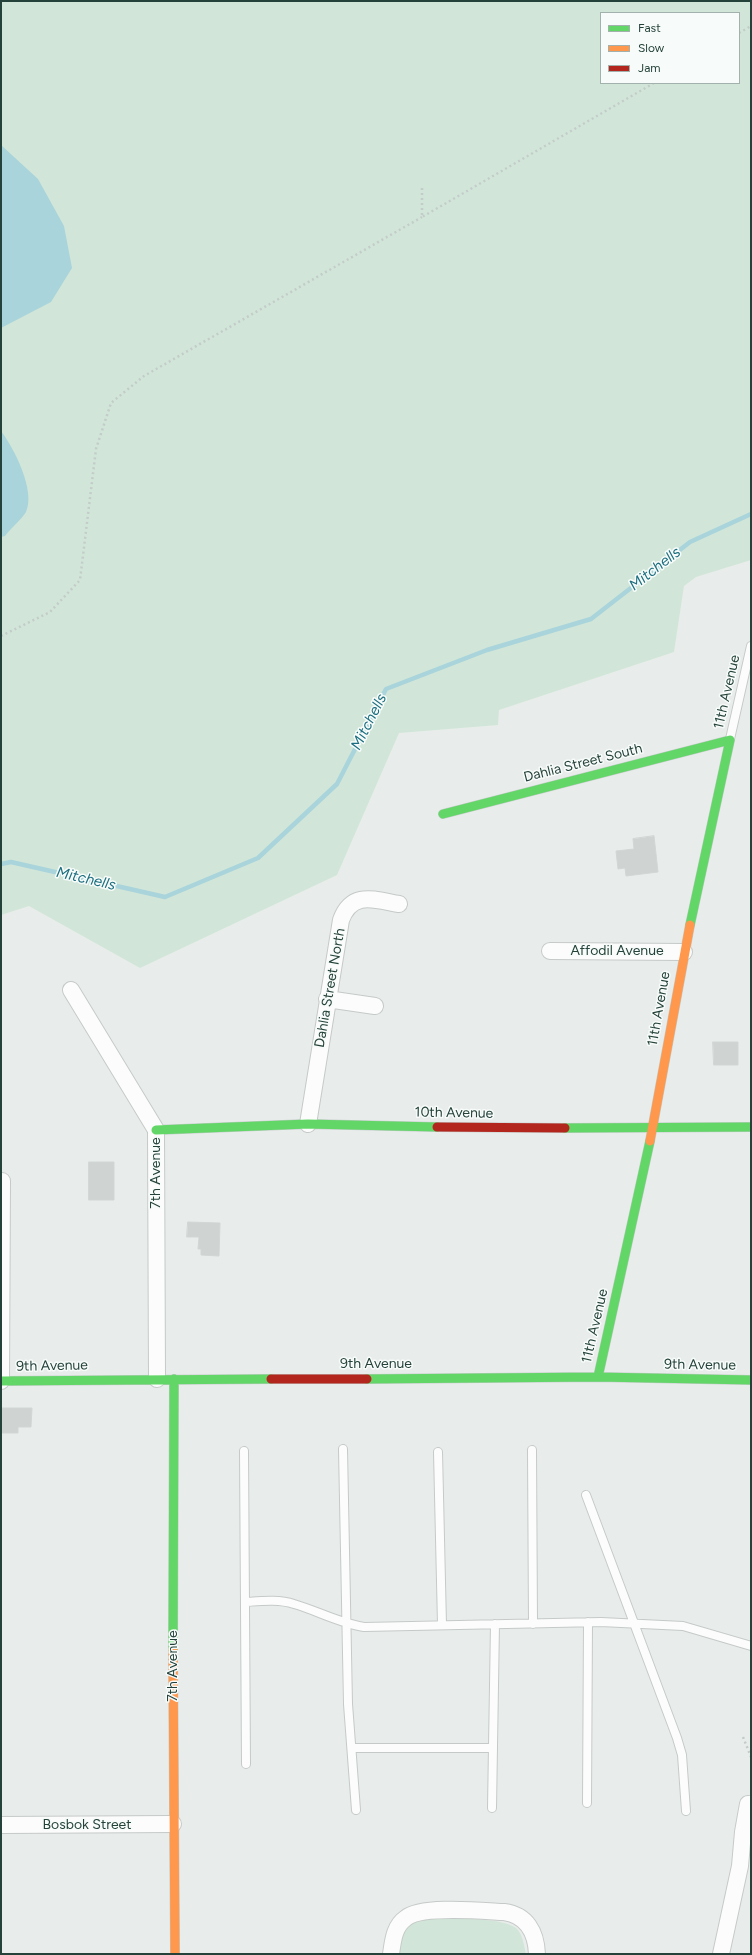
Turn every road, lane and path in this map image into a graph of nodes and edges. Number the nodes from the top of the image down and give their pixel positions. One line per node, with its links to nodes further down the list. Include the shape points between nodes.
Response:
1 (751, 26): 2 (path)
2 (740, 32)
3 (652, 84): 5 (path)
4 (422, 188): 5 (path)
5 (422, 217): 6 (path, via 144,376 111,403 96,449 80,580 50,612)
6 (1, 636)
7 (751, 646): 8 (lane, 11th Avenue)
8 (730, 740): 9 (street, Dahlia Street South); 12 (street, 11th Avenue)
9 (443, 814)
10 (399, 904): 14 (street, Dahlia Street North, via 359,900 350,904 344,911)
11 (550, 951): 12 (street, Affodil Avenue)
12 (684, 952): 17 (street, 11th Avenue)
13 (71, 990): 19 (street, 7th Avenue)
14 (327, 999): 15 (street); 16 (street, Dahlia Street North)
15 (375, 1006)
16 (308, 1124): 17 (street, 10th Avenue, via 465,1128); 19 (street, 10th Avenue)
17 (653, 1126): 18 (street, 10th Avenue); 21 (street, 11th Avenue)
18 (751, 1126)
19 (156, 1130): 22 (street, 7th Avenue)
20 (2, 1181): 24 (street)
21 (598, 1377): 23 (street, 9th Avenue); 25 (street, 9th Avenue)
22 (157, 1379): 23 (street, 9th Avenue); 24 (street, 9th Avenue)
23 (174, 1379): 49 (street, 7th Avenue)
24 (1, 1380)
25 (751, 1380)
26 (343, 1449): 33 (lane)
27 (532, 1450): 35 (lane)
28 (244, 1451): 31 (lane)
29 (438, 1452): 37 (lane)
30 (586, 1495): 36 (lane)
31 (245, 1602): 33 (lane, via 278,1601 294,1604); 43 (lane)
32 (588, 1622): 35 (lane); 36 (lane); 45 (lane)
33 (346, 1624): 37 (lane, via 364,1627); 40 (lane)
34 (495, 1624): 35 (lane); 37 (lane); 41 (lane)
35 (533, 1624)
36 (635, 1624): 38 (lane, via 683,1626); 48 (lane, via 682,1755)
37 (442, 1626)
38 (751, 1646)
39 (743, 1737): 42 (path)
40 (352, 1748): 41 (lane); 47 (lane)
41 (492, 1748): 46 (lane)
42 (751, 1757)
43 (246, 1764)
44 (750, 1799): 52 (street, via 743,1832)
45 (587, 1803)
46 (492, 1808)
47 (356, 1810)
48 (686, 1811)
49 (173, 1824): 50 (street, Bosbok Street); 53 (street, 7th Avenue)
50 (1, 1825)
51 (751, 1842): 52 (street)
52 (740, 1866): 56 (street)
53 (175, 1954)
54 (391, 1954): 55 (street, via 395,1932 404,1918 420,1912 438,1911 515,1914 534,1932)
55 (537, 1954)
56 (720, 1954)

